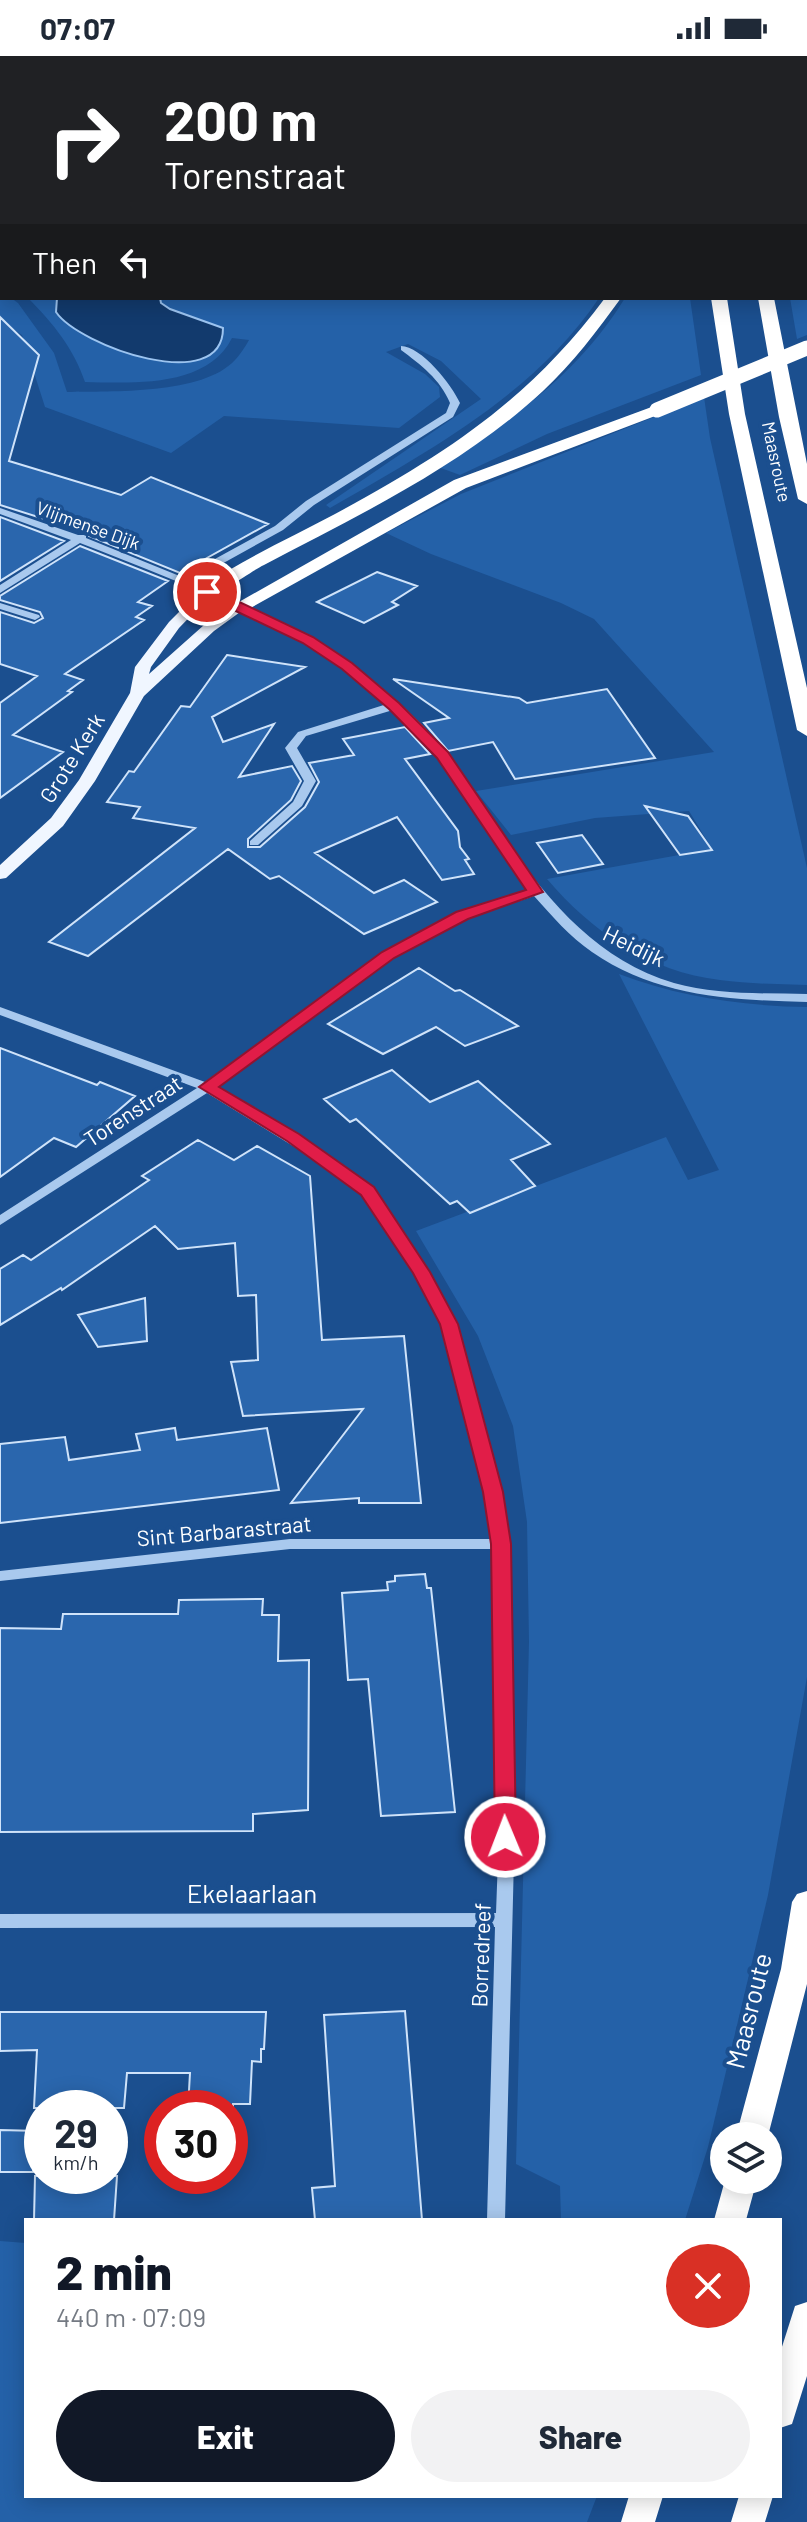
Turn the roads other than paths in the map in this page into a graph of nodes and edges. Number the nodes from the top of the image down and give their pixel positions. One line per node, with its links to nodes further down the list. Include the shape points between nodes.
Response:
1 (612, 300): 11 (highway, via 554,374 511,412 407,479)
2 (719, 300): 17 (highway, Maasroute, via 737,414)
3 (766, 300): 6 (highway, Maasroute)
4 (404, 348): 9 (street, via 451,390 455,403 450,415 279,528)
5 (807, 348): 13 (highway, bridge, via 460,484)
6 (807, 499)
7 (0, 511): 8 (street, Vlijmense Dijk)
8 (82, 537): 9 (street, Vlijmense Dijk); 10 (street)
9 (183, 581): 11 (street, Vlijmense Dijk)
10 (0, 590)
11 (207, 592): 13 (street, Heidijk); 15 (main road, Grote Kerk, via 143,667)
12 (0, 606): 14 (street)
13 (239, 607): 15 (main road, Grote Kerk); 16 (street, Heidijk, via 308,640)
14 (35, 617)
15 (138, 693): 19 (main road, Grote Kerk, via 57,822)
16 (394, 706): 18 (street, via 302,734 291,748 310,781 298,804); 20 (street, Heidijk, via 442,755)
17 (807, 730)
18 (254, 843)
19 (0, 874)
20 (535, 892): 21 (street, Heidijk, via 584,943 633,972 684,988); 23 (street, Torenstraat, via 462,916 388,955)
21 (807, 998)
22 (0, 1011): 23 (street, Borredreef)
23 (207, 1087): 24 (street, Torenstraat); 25 (street, Borredreef, via 293,1138 367,1191 421,1272 456,1346)
24 (0, 1221)
25 (501, 1544): 26 (street, Sint Barbarastraat, via 290,1544); 28 (street, Borredreef)
26 (0, 1576)
27 (807, 1902): 30 (highway, Maasroute, via 796,1969)
28 (504, 1920): 29 (street, Ekelaarlaan); 32 (street, Borredreef)
29 (0, 1921)
30 (756, 2122)
31 (737, 2194): 33 (highway)
32 (496, 2218)
33 (731, 2218)
34 (807, 2316): 35 (highway)
35 (782, 2406)
36 (645, 2498): 38 (highway)
37 (755, 2498): 39 (highway)
38 (638, 2522)
39 (748, 2522)

